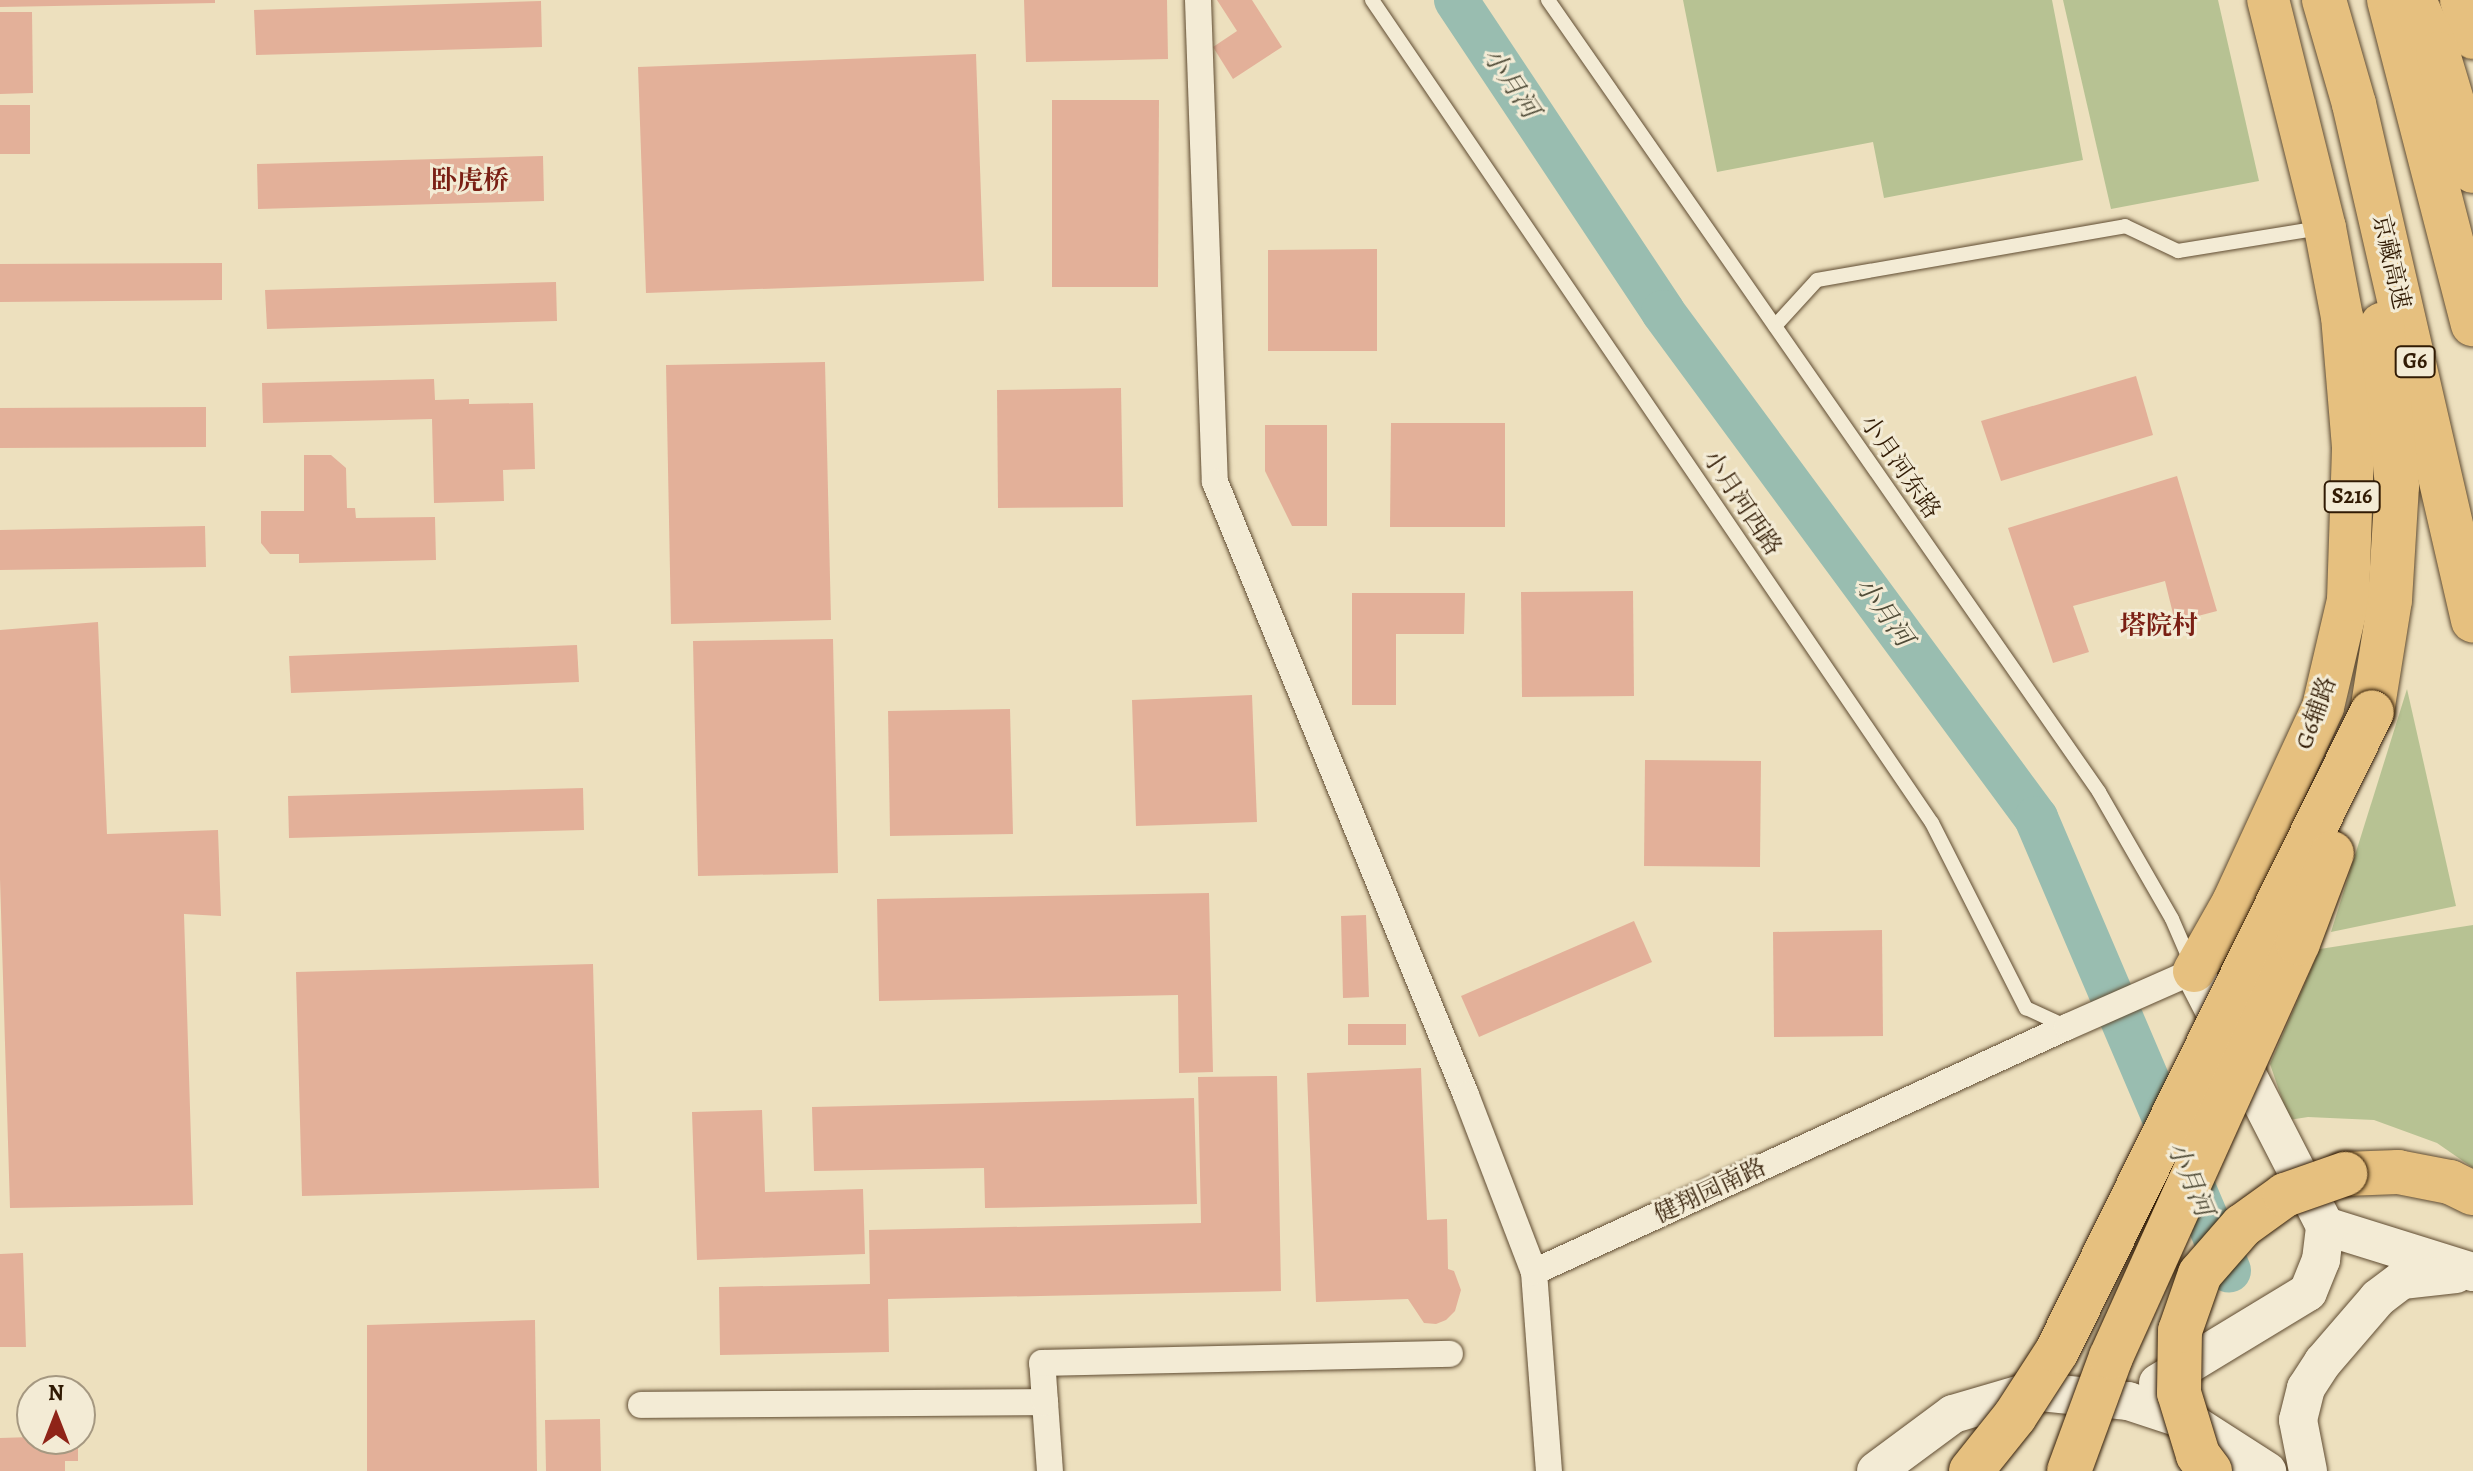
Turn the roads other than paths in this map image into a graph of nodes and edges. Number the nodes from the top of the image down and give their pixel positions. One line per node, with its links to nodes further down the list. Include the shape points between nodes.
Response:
1 (1198, 0): 21 (street, via 1215,482)
2 (1372, 0): 18 (lane, 小月河西路, via 1932,823 2026,1008)
3 (1548, 0): 14 (lane, 小月河东路)
4 (2268, 0): 12 (main road, G6辅路 / S216)
5 (2324, 0): 10 (highway, 京藏高速 / G6)
6 (2389, 0): 13 (highway)
7 (2414, 0): 11 (highway, via 2438,54)
8 (2461, 0): 9 (main road)
9 (2473, 38)
10 (2354, 104): 15 (highway, 京藏高速 / G6); 16 (highway, via 2397,486 2390,600)
11 (2473, 171)
12 (2325, 228): 14 (lane, via 2178,251 2125,226 1817,280); 17 (main road, G6辅路 / S216, via 2342,317 2353,447 2348,600 2323,707 2233,902)
13 (2473, 324)
14 (1775, 326): 17 (lane, 小月河东路, via 2099,792 2172,919)
15 (2473, 620)
16 (2372, 712): 30 (highway, bridge, via 2057,1351); 31 (highway, bridge, via 2344,824 2298,943 2111,1357)
17 (2194, 971): 18 (street, 健翔园南路); 20 (street)
18 (2067, 1027): 21 (street, 健翔园南路)
19 (2473, 1193): 32 (highway, bridge, via 2450,1182 2398,1172 2345,1174 2285,1195 2242,1226 2200,1274 2180,1331 2179,1393 2198,1455)
20 (2325, 1226): 22 (street); 24 (street, via 2321,1260 2308,1292)
21 (1534, 1272): 28 (street)
22 (2473, 1272): 34 (street, via 2402,1280 2378,1298 2323,1362 2306,1388 2298,1420)
23 (1450, 1354): 25 (street, via 1042,1363)
24 (2128, 1401): 29 (street, via 2031,1391 1953,1414); 33 (street, via 2189,1421)
25 (1045, 1402): 26 (street); 27 (street)
26 (641, 1405)
27 (1050, 1471)
28 (1549, 1471)
29 (1876, 1471)
30 (1971, 1471)
31 (2069, 1471)
32 (2210, 1471)
33 (2267, 1471)
34 (2308, 1471)

